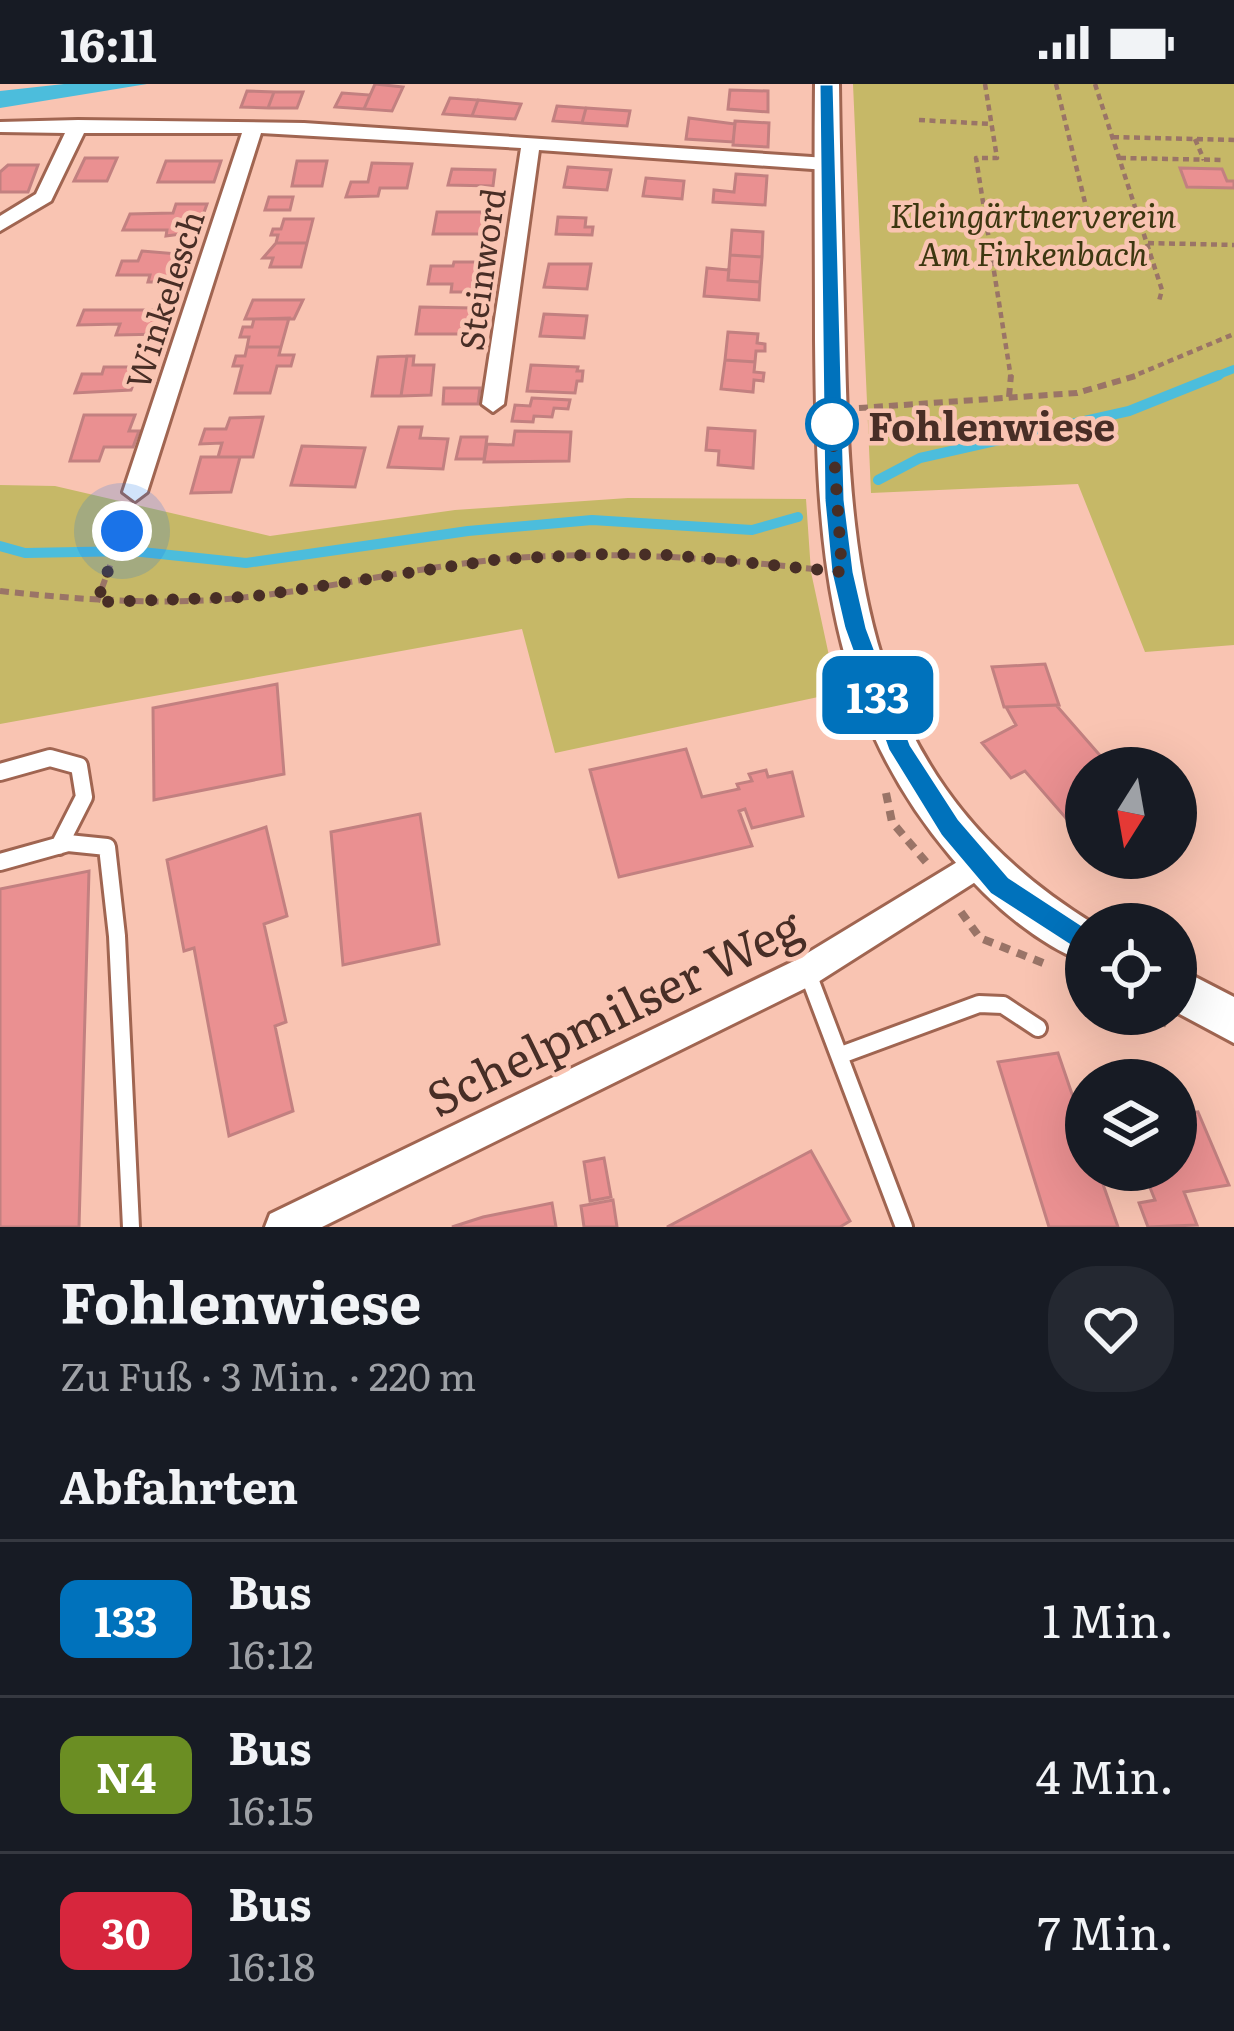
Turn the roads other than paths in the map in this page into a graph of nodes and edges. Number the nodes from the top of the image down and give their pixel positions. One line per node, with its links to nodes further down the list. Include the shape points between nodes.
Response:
1 (826, 84): 6 (street)
2 (78, 125): 3 (street); 4 (street); 7 (street, via 44,197)
3 (254, 126): 5 (street); 9 (street, Winkelesch)
4 (0, 127)
5 (531, 143): 6 (street); 8 (street, Steinword)
6 (826, 164): 13 (street, via 842,572 901,750)
7 (0, 224)
8 (494, 404)
9 (135, 492)
10 (0, 772): 11 (lane, via 50,758 79,766 84,799)
11 (59, 846): 12 (lane); 20 (lane, via 107,848 113,878)
12 (0, 862)
13 (977, 865): 14 (street); 15 (street, Schelpmilser Weg)
14 (1065, 930)
15 (807, 971): 19 (lane); 21 (street, Schelpmilser Weg)
16 (1197, 1000): 17 (street)
17 (1234, 1021)
18 (1038, 1028): 19 (lane, via 1003,1005 979,1004)
19 (842, 1054): 22 (lane)
20 (130, 1227)
21 (283, 1227)
22 (904, 1227)

